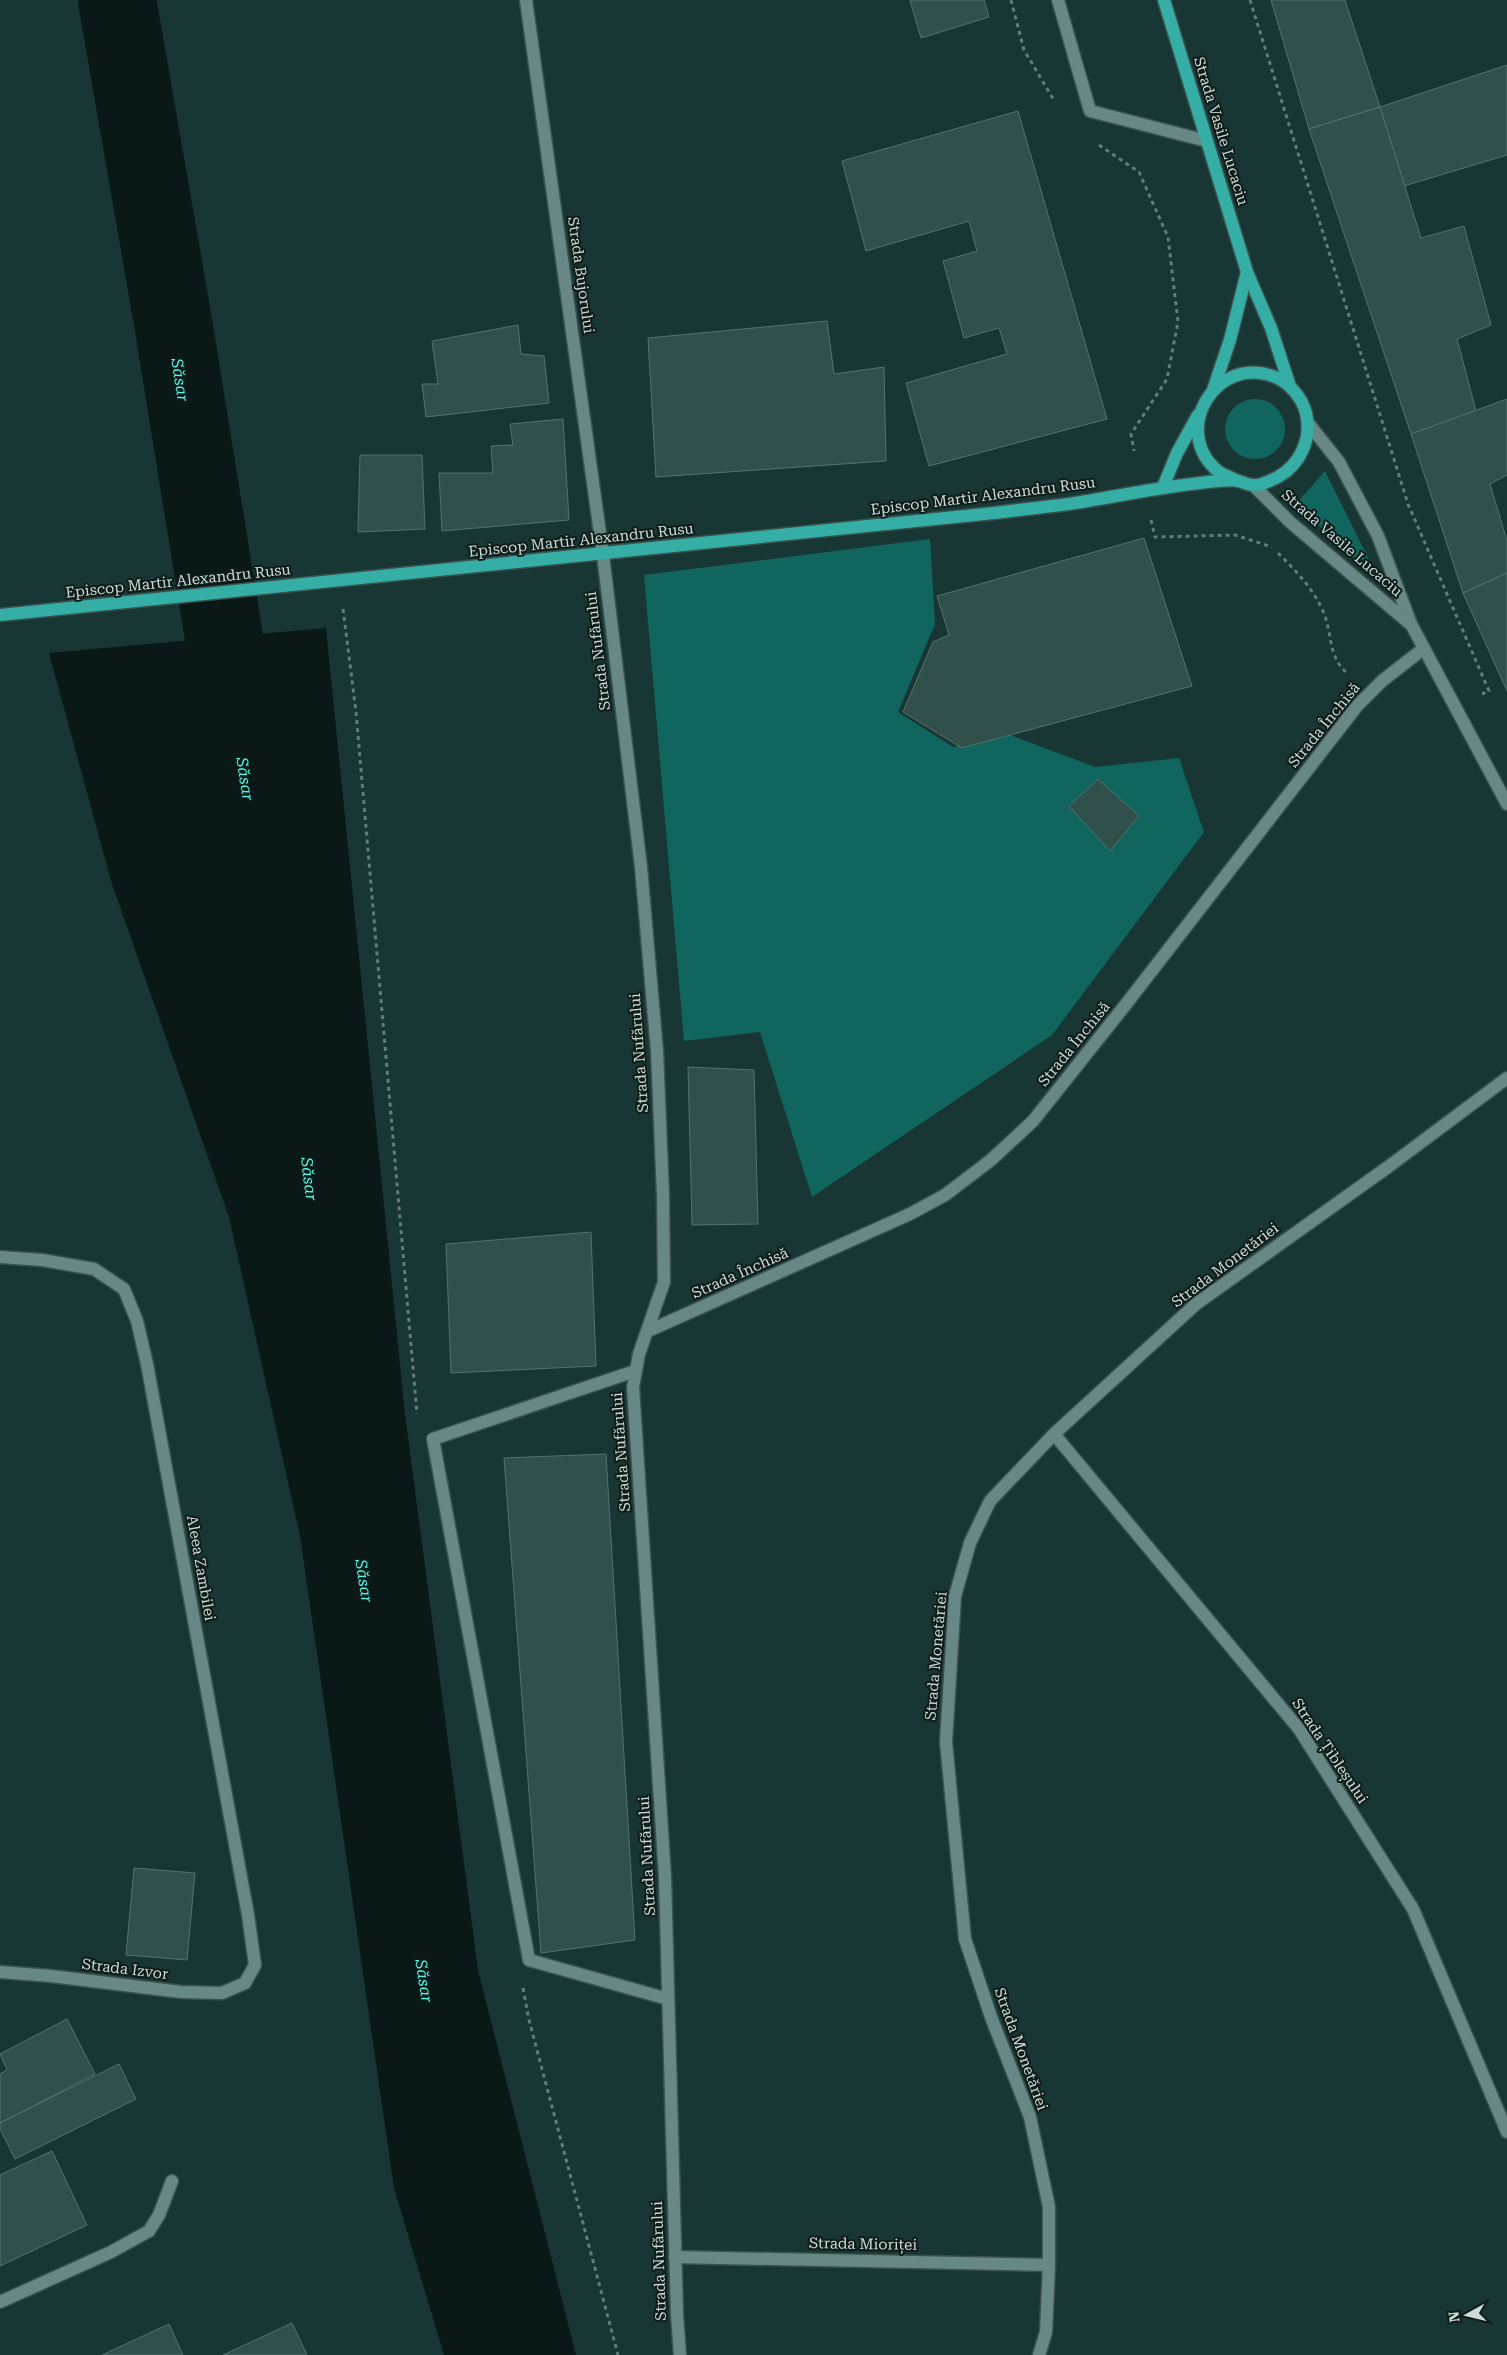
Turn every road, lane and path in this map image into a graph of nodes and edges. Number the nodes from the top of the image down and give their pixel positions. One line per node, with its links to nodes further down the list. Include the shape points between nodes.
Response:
1 (526, 0): 19 (street, Strada Bujorului)
2 (1011, 0): 6 (path, via 1024,50)
3 (1058, 0): 8 (street, via 1090,111)
4 (1164, 0): 8 (main road, Strada Vasile Lucaciu)
5 (1250, 0): 25 (path, via 1408,504 1489,691)
6 (1058, 108)
7 (1092, 140): 14 (path, via 1139,172 1168,237 1178,322 1167,379 1131,434)
8 (1207, 141): 9 (main road, Strada Vasile Lucaciu)
9 (1247, 272): 10 (main road, Strada Vasile Lucaciu, via 1271,328); 11 (main road)
10 (1290, 386): 11 (main road, via 1259,372 1242,373); 13 (main road, via 1303,404)
11 (1213, 390): 12 (main road)
12 (1203, 405): 15 (main road, via 1198,426 1200,443 1220,472); 17 (main road)
13 (1308, 423): 16 (main road, via 1306,446 1294,464 1278,477); 22 (street, Strada Vasile Lucaciu, via 1339,462 1378,536)
14 (1134, 451)
15 (1236, 480): 16 (main road); 17 (main road, Episcop Martir Alexandru Rusu)
16 (1254, 486): 22 (street, Strada Vasile Lucaciu, via 1290,522)
17 (1163, 487): 19 (main road, Episcop Martir Alexandru Rusu, via 1070,504)
18 (1151, 519): 24 (path, via 1155,537 1235,535 1271,546 1305,580 1323,611 1337,664)
19 (603, 555): 20 (main road, Episcop Martir Alexandru Rusu); 29 (street, Strada Nufărului, via 641,867 657,1051 664,1282)
20 (339, 581): 21 (main road, Episcop Martir Alexandru Rusu); 31 (path, via 356,712)
21 (0, 615)
22 (1411, 624): 23 (street, Strada Vasile Lucaciu)
23 (1423, 649): 26 (street, Strada Vasile Lucaciu); 29 (street, Strada Închisă, via 1382,681 1357,706 1033,1121 991,1160 945,1195 910,1214)
24 (1349, 675)
25 (1480, 695)
26 (1507, 804)
27 (1507, 1078): 32 (street, Strada Monetăriei, via 1196,1304)
28 (0, 1257): 34 (street, Aleea Zambilei, via 94,1269 124,1288 137,1321 248,1915 254,1965)
29 (648, 1331): 30 (street, Strada Nufărului)
30 (635, 1371): 35 (street, Strada Nufărului, via 632,1387 665,1877); 35 (street, via 432,1439 529,1960)
31 (417, 1414)
32 (1054, 1434): 37 (street, Strada Țibleșului, via 1300,1729 1413,1909); 40 (street, Strada Monetăriei, via 990,1501 970,1543 956,1596 946,1742 966,1938 991,2017 1030,2117 1049,2207)
33 (0, 1972): 34 (street, Strada Izvor, via 181,1992 222,1993)
34 (245, 1983)
35 (668, 1999): 39 (street, Strada Nufărului)
36 (529, 2020): 42 (path)
37 (1507, 2132)
38 (172, 2181): 41 (street, via 149,2231 111,2252)
39 (675, 2256): 40 (street, Strada Mioriței); 43 (street, Strada Nufărului)
40 (1050, 2265): 44 (street, Strada Monetăriei, via 1046,2332)
41 (0, 2302)
42 (618, 2355)
43 (680, 2355)
44 (1039, 2355)

